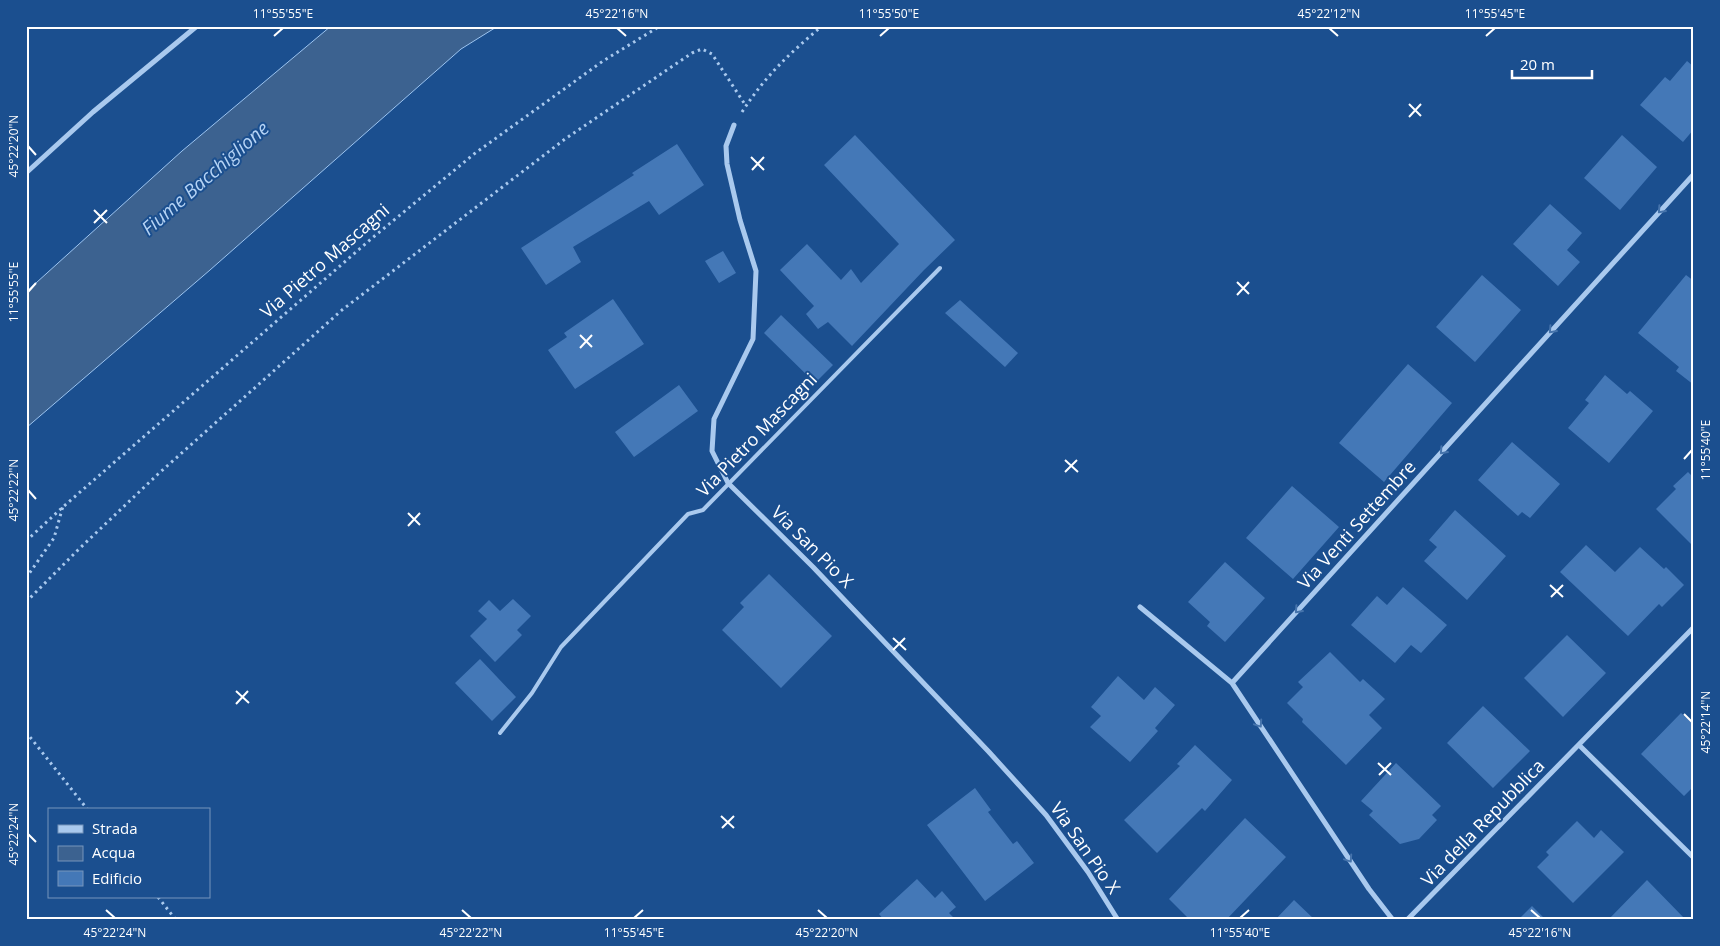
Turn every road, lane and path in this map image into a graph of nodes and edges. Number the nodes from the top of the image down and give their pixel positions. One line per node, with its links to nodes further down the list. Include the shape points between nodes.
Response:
1 (197, 26): 6 (street, via 93,112)
2 (660, 26): 10 (path, Via Pietro Mascagni, via 603,61 474,154 371,238)
3 (822, 26): 4 (path, via 760,84)
4 (746, 106): 5 (path); 13 (path, via 712,54 702,49 565,139 342,310 157,476)
5 (734, 124): 9 (street, Via San Pio X, via 726,146 727,164 756,271 753,339 714,419 712,450)
6 (26, 173)
7 (1694, 174): 16 (street, Via Venti Settembre, one-way to 16)
8 (940, 268): 9 (lane, Via Pietro Mascagni)
9 (728, 483): 18 (lane, Via Pietro Mascagni, via 703,510 688,514 561,647 532,693); 24 (street, Via San Pio X, via 990,752 1046,815)
10 (64, 506): 11 (path, Via Pietro Mascagni); 12 (path, via 54,538)
11 (26, 541)
12 (26, 578)
13 (26, 602)
14 (1140, 607): 16 (street)
15 (1694, 627): 19 (street, Via della Repubblica)
16 (1232, 683): 25 (street, one-way to 25)
17 (26, 732): 20 (path)
18 (500, 733)
19 (1579, 745): 21 (street); 26 (street, Via della Repubblica)
20 (86, 808)
21 (1694, 858)
22 (159, 898): 23 (path)
23 (176, 920)
24 (1118, 920)
25 (1392, 920)
26 (1407, 920)

